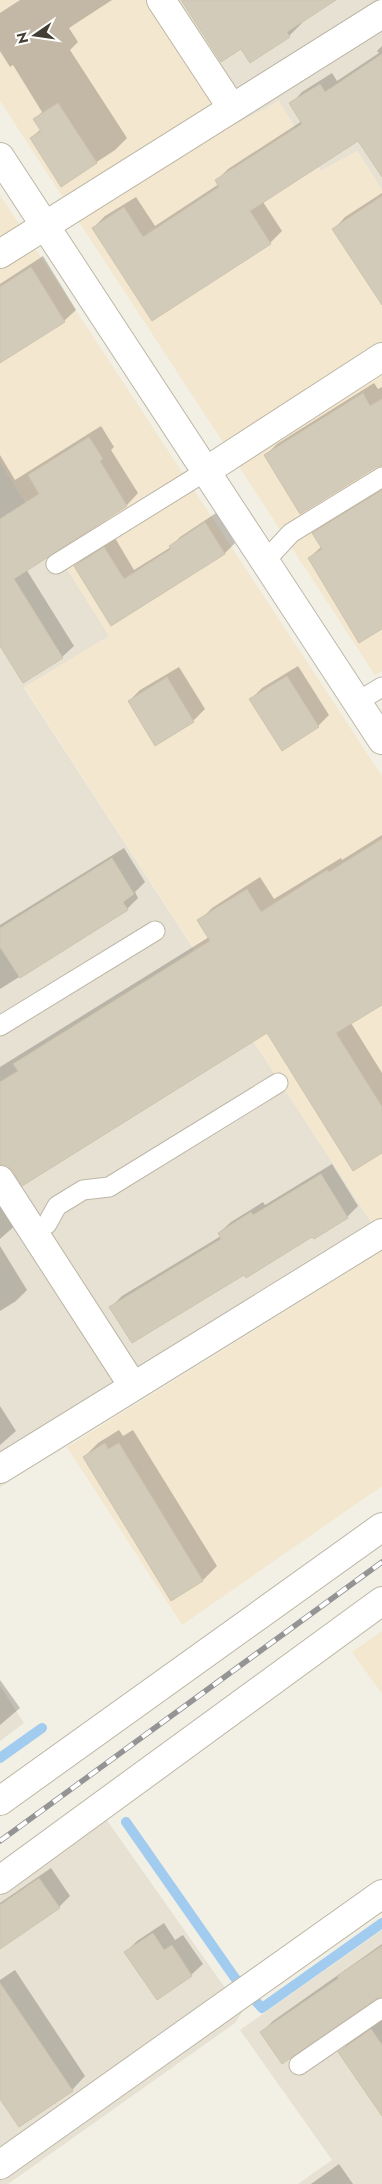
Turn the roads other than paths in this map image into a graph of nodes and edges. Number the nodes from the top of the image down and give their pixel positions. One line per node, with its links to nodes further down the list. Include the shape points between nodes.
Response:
1 (161, 0): 3 (street)
2 (382, 14): 3 (street)
3 (232, 108): 5 (street)
4 (0, 157): 5 (street)
5 (45, 226): 6 (street); 8 (street)
6 (0, 254)
7 (382, 357): 8 (street)
8 (206, 472): 10 (street); 11 (lane)
9 (382, 477): 10 (lane, via 291,533)
10 (265, 561): 13 (street)
11 (56, 564)
12 (382, 687): 13 (lane)
13 (357, 702): 14 (street)
14 (382, 740)
15 (155, 931): 16 (lane)
16 (0, 1026)
17 (278, 1083): 19 (lane, via 109,1187 83,1190 57,1206 47,1224)
18 (0, 1180): 19 (street)
19 (34, 1233): 21 (street)
20 (382, 1233): 21 (street)
21 (134, 1386): 22 (street)
22 (0, 1469)
23 (382, 1527): 25 (street)
24 (382, 1601): 26 (street)
25 (0, 1801)
26 (0, 1880)
27 (382, 1894): 30 (street)
28 (382, 2008): 29 (lane)
29 (299, 2065)
30 (0, 2165)

